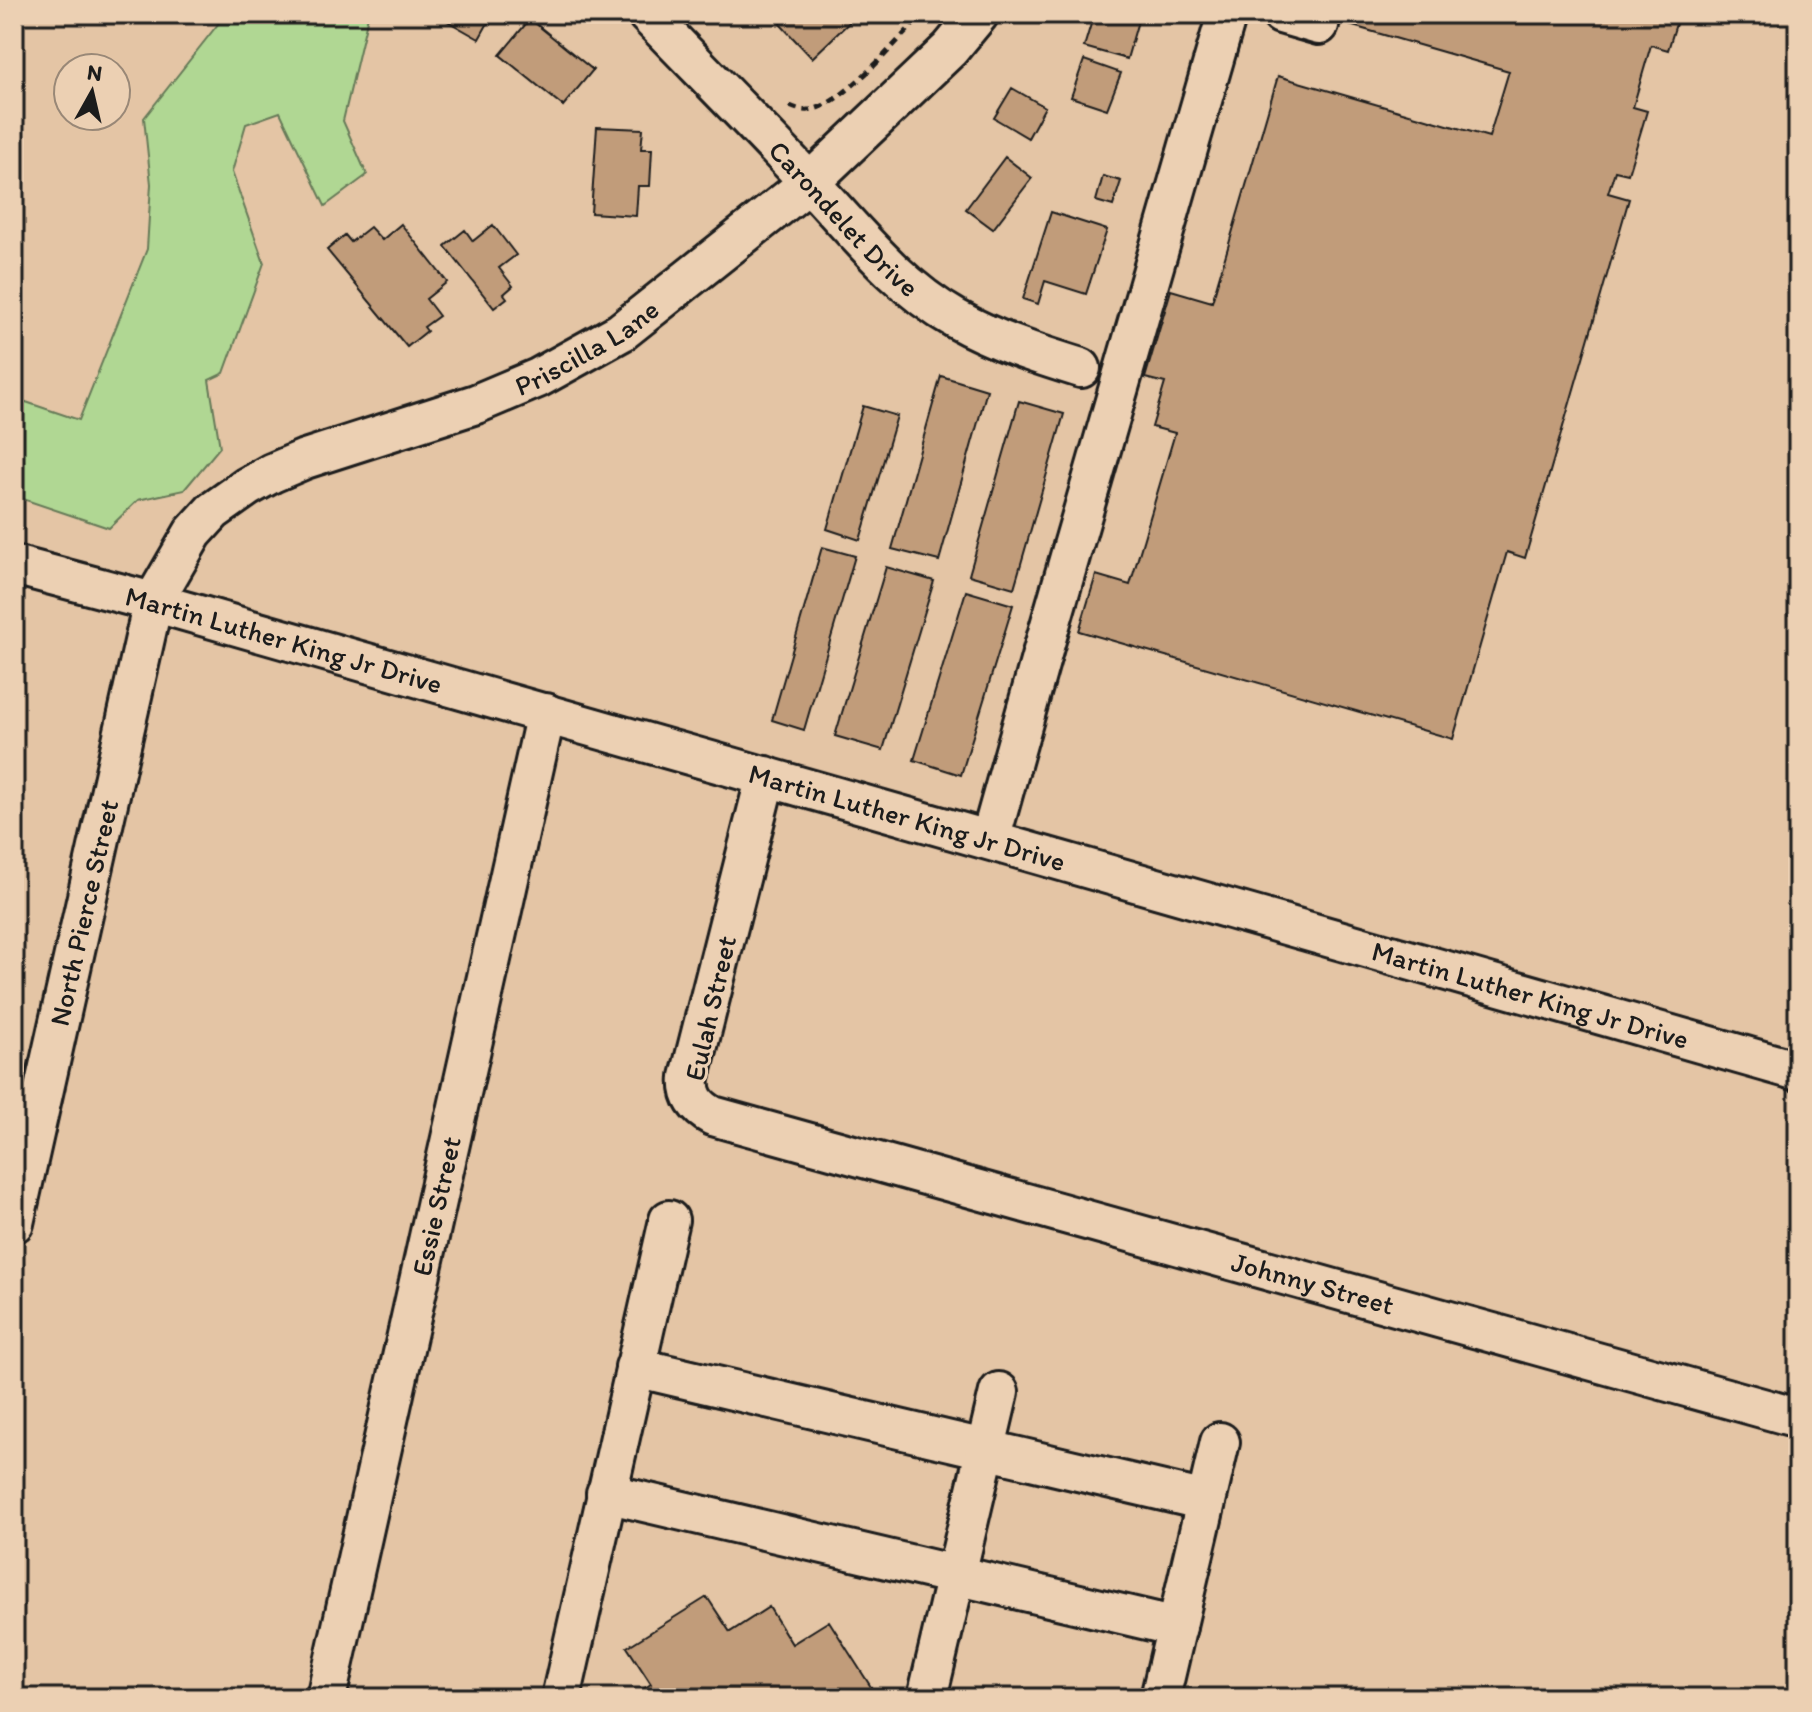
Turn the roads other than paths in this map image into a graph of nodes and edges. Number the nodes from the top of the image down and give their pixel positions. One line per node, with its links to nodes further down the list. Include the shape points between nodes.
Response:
1 (647, 14): 6 (street, Carondelet Drive)
2 (979, 14): 6 (street, Priscilla Lane, via 950,49)
3 (1227, 14): 12 (street)
4 (1281, 14): 5 (street, via 1319,25)
5 (1321, 14)
6 (810, 182): 7 (street, Carondelet Drive, via 891,269 955,319); 9 (street, Priscilla Lane, via 621,332 538,378 476,404 305,459 247,487 193,533)
7 (1081, 368)
8 (14, 565): 9 (street, Martin Luther King Jr Drive)
9 (153, 602): 10 (street, Martin Luther King Jr Drive); 16 (street, North Pierce Street)
10 (546, 713): 11 (street, Martin Luther King Jr Drive); 26 (street, Essie Street)
11 (766, 776): 12 (street, Martin Luther King Jr Drive); 14 (street, Eulah Street, via 689,1087 693,1100 713,1116)
12 (990, 840): 13 (street, Martin Luther King Jr Drive)
13 (1798, 1071)
14 (827, 1148): 19 (street, Johnny Street)
15 (669, 1220): 17 (street)
16 (14, 1223)
17 (635, 1367): 21 (street); 22 (street)
18 (999, 1392): 21 (street)
19 (1798, 1418)
20 (1220, 1442): 23 (street)
21 (986, 1449): 23 (street); 24 (street)
22 (606, 1493): 24 (street); 27 (street)
23 (1206, 1501): 25 (street)
24 (956, 1576): 25 (street); 28 (street)
25 (1177, 1627): 29 (street)
26 (326, 1698)
27 (561, 1698)
28 (927, 1698)
29 (1160, 1698)

